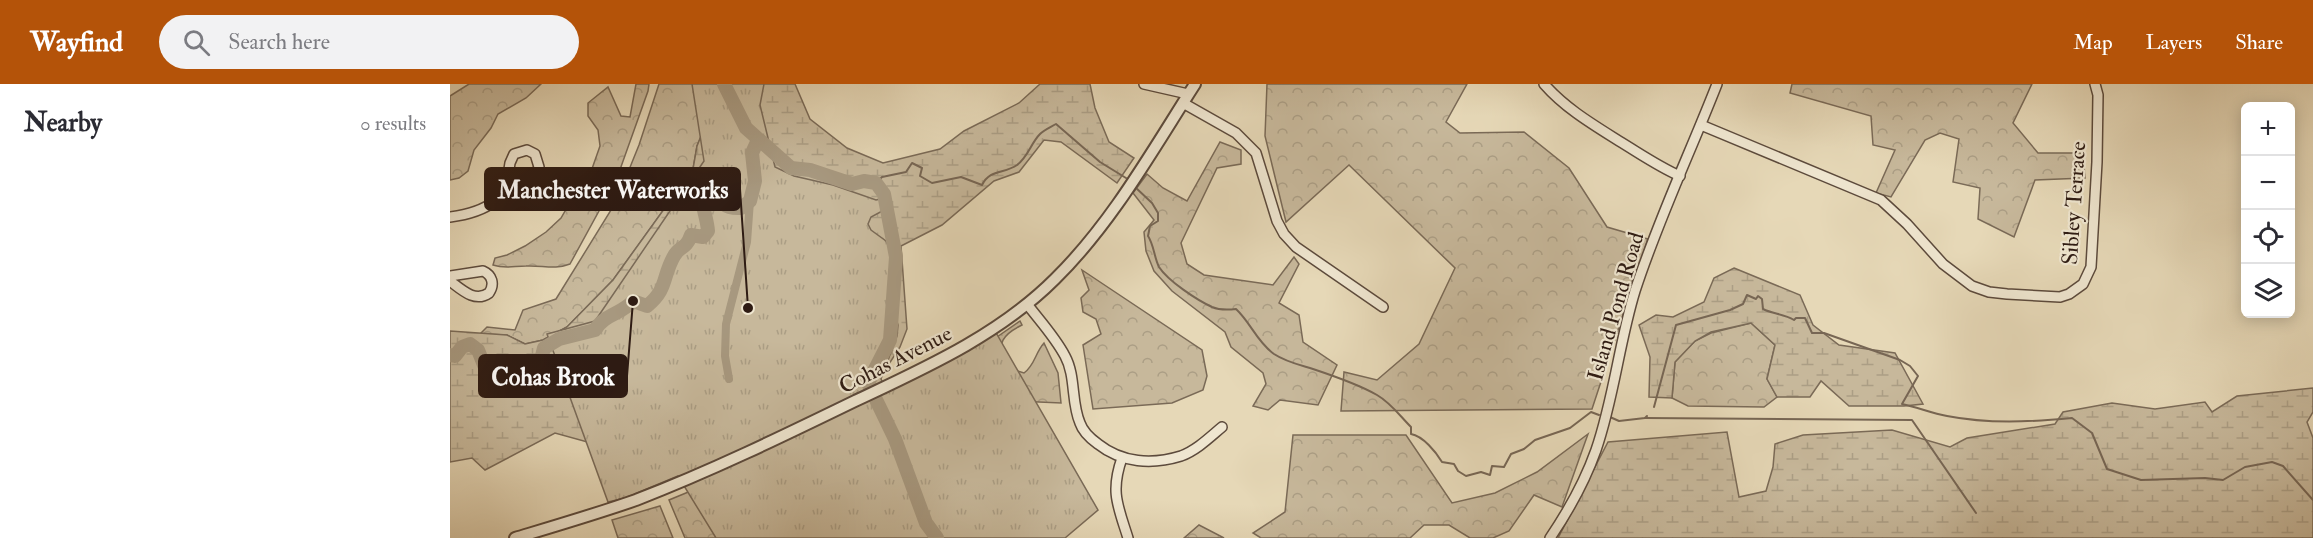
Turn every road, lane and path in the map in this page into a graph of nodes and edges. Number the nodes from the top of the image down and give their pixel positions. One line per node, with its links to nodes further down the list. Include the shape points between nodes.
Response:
1 (1144, 84): 6 (street)
2 (1195, 84): 6 (street, Cohas Avenue)
3 (1545, 84): 8 (street, via 1590,123)
4 (1717, 84): 7 (street, Island Pond Road)
5 (2095, 84): 7 (street, Sibley Terrace, via 2098,95 2091,267 2083,284 2060,297 1989,292 1972,285 1943,264 1881,200)
6 (1185, 98): 13 (street, Cohas Avenue, via 1090,240); 14 (street, via 1236,133 1256,153 1277,221 1296,247)
7 (1701, 125): 8 (street, Island Pond Road)
8 (1680, 176): 19 (street, Island Pond Road, via 1635,293 1594,456 1580,489)
9 (506, 188): 10 (street, via 488,205)
10 (450, 217)
11 (450, 276): 12 (street, via 483,271 493,285 489,293 477,298)
12 (450, 281)
13 (1027, 304): 16 (street, via 1066,358 1080,424 1090,438); 17 (street, Cohas Avenue, via 968,345 711,469 636,500)
14 (1383, 307)
15 (1222, 426): 16 (street, via 1200,446 1182,455 1143,462)
16 (1122, 459): 18 (street, via 1116,477 1116,503)
17 (515, 538)
18 (1128, 538)
19 (1550, 538)

